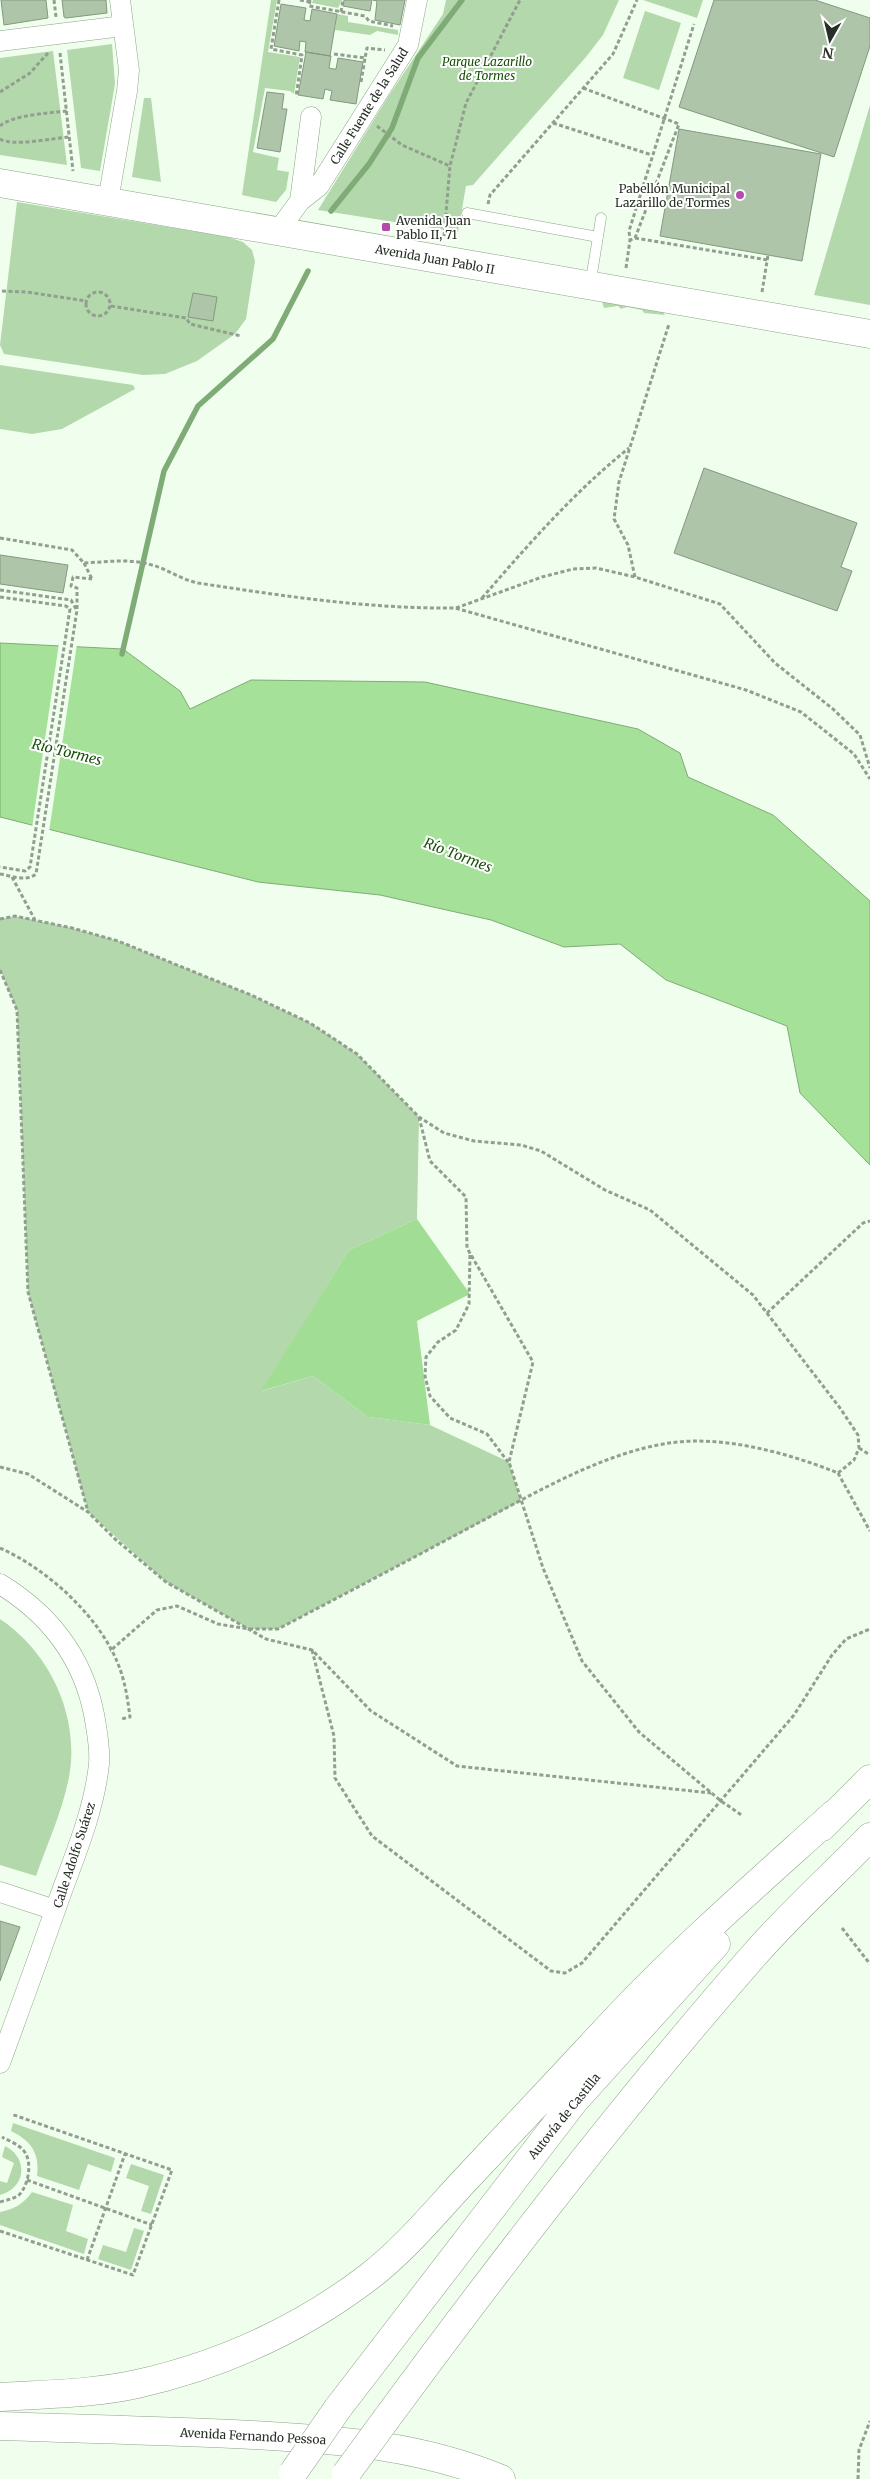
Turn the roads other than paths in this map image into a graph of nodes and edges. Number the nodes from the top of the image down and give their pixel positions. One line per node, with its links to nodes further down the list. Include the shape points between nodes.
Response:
1 (120, 0): 3 (street)
2 (417, 0): 8 (street, Calle Fuente de la Salud, via 408,45 319,186)
3 (123, 26): 4 (street); 7 (street, via 129,70)
4 (0, 42)
5 (311, 117): 8 (street, Calle Fuente de la Salud)
6 (0, 183): 7 (main road, Avenida Juan Pablo II)
7 (108, 201): 11 (main road, Avenida Juan Pablo II)
8 (300, 201): 11 (street, Calle Fuente de la Salud)
9 (467, 213): 12 (lane)
10 (601, 218): 12 (lane)
11 (278, 231): 13 (main road, Avenida Juan Pablo II)
12 (598, 237): 13 (lane)
13 (590, 287): 14 (main road, Avenida Juan Pablo II)
14 (870, 334)
15 (0, 1584): 20 (street, Calle Adolfo Suárez, via 25,1599 52,1625 73,1654 93,1700 99,1762 95,1790 84,1831)
16 (870, 1779): 17 (main road, Autovía de Castilla)
17 (834, 1814): 22 (main road, via 650,1983 416,2232 371,2275 314,2315 248,2348 135,2385 76,2393); 24 (main road, Autovía de Castilla, bridge, via 575,2100 338,2408)
18 (870, 1838): 25 (main road, bridge, via 756,1953 606,2131 498,2267)
19 (0, 1892): 20 (street)
20 (55, 1910): 21 (street, Calle Adolfo Suárez)
21 (0, 2063)
22 (0, 2397)
23 (0, 2426): 26 (main road, Avenida Fernando Pessoa, via 340,2440 419,2452 473,2467)
24 (291, 2476)
25 (345, 2477)
26 (501, 2479)

